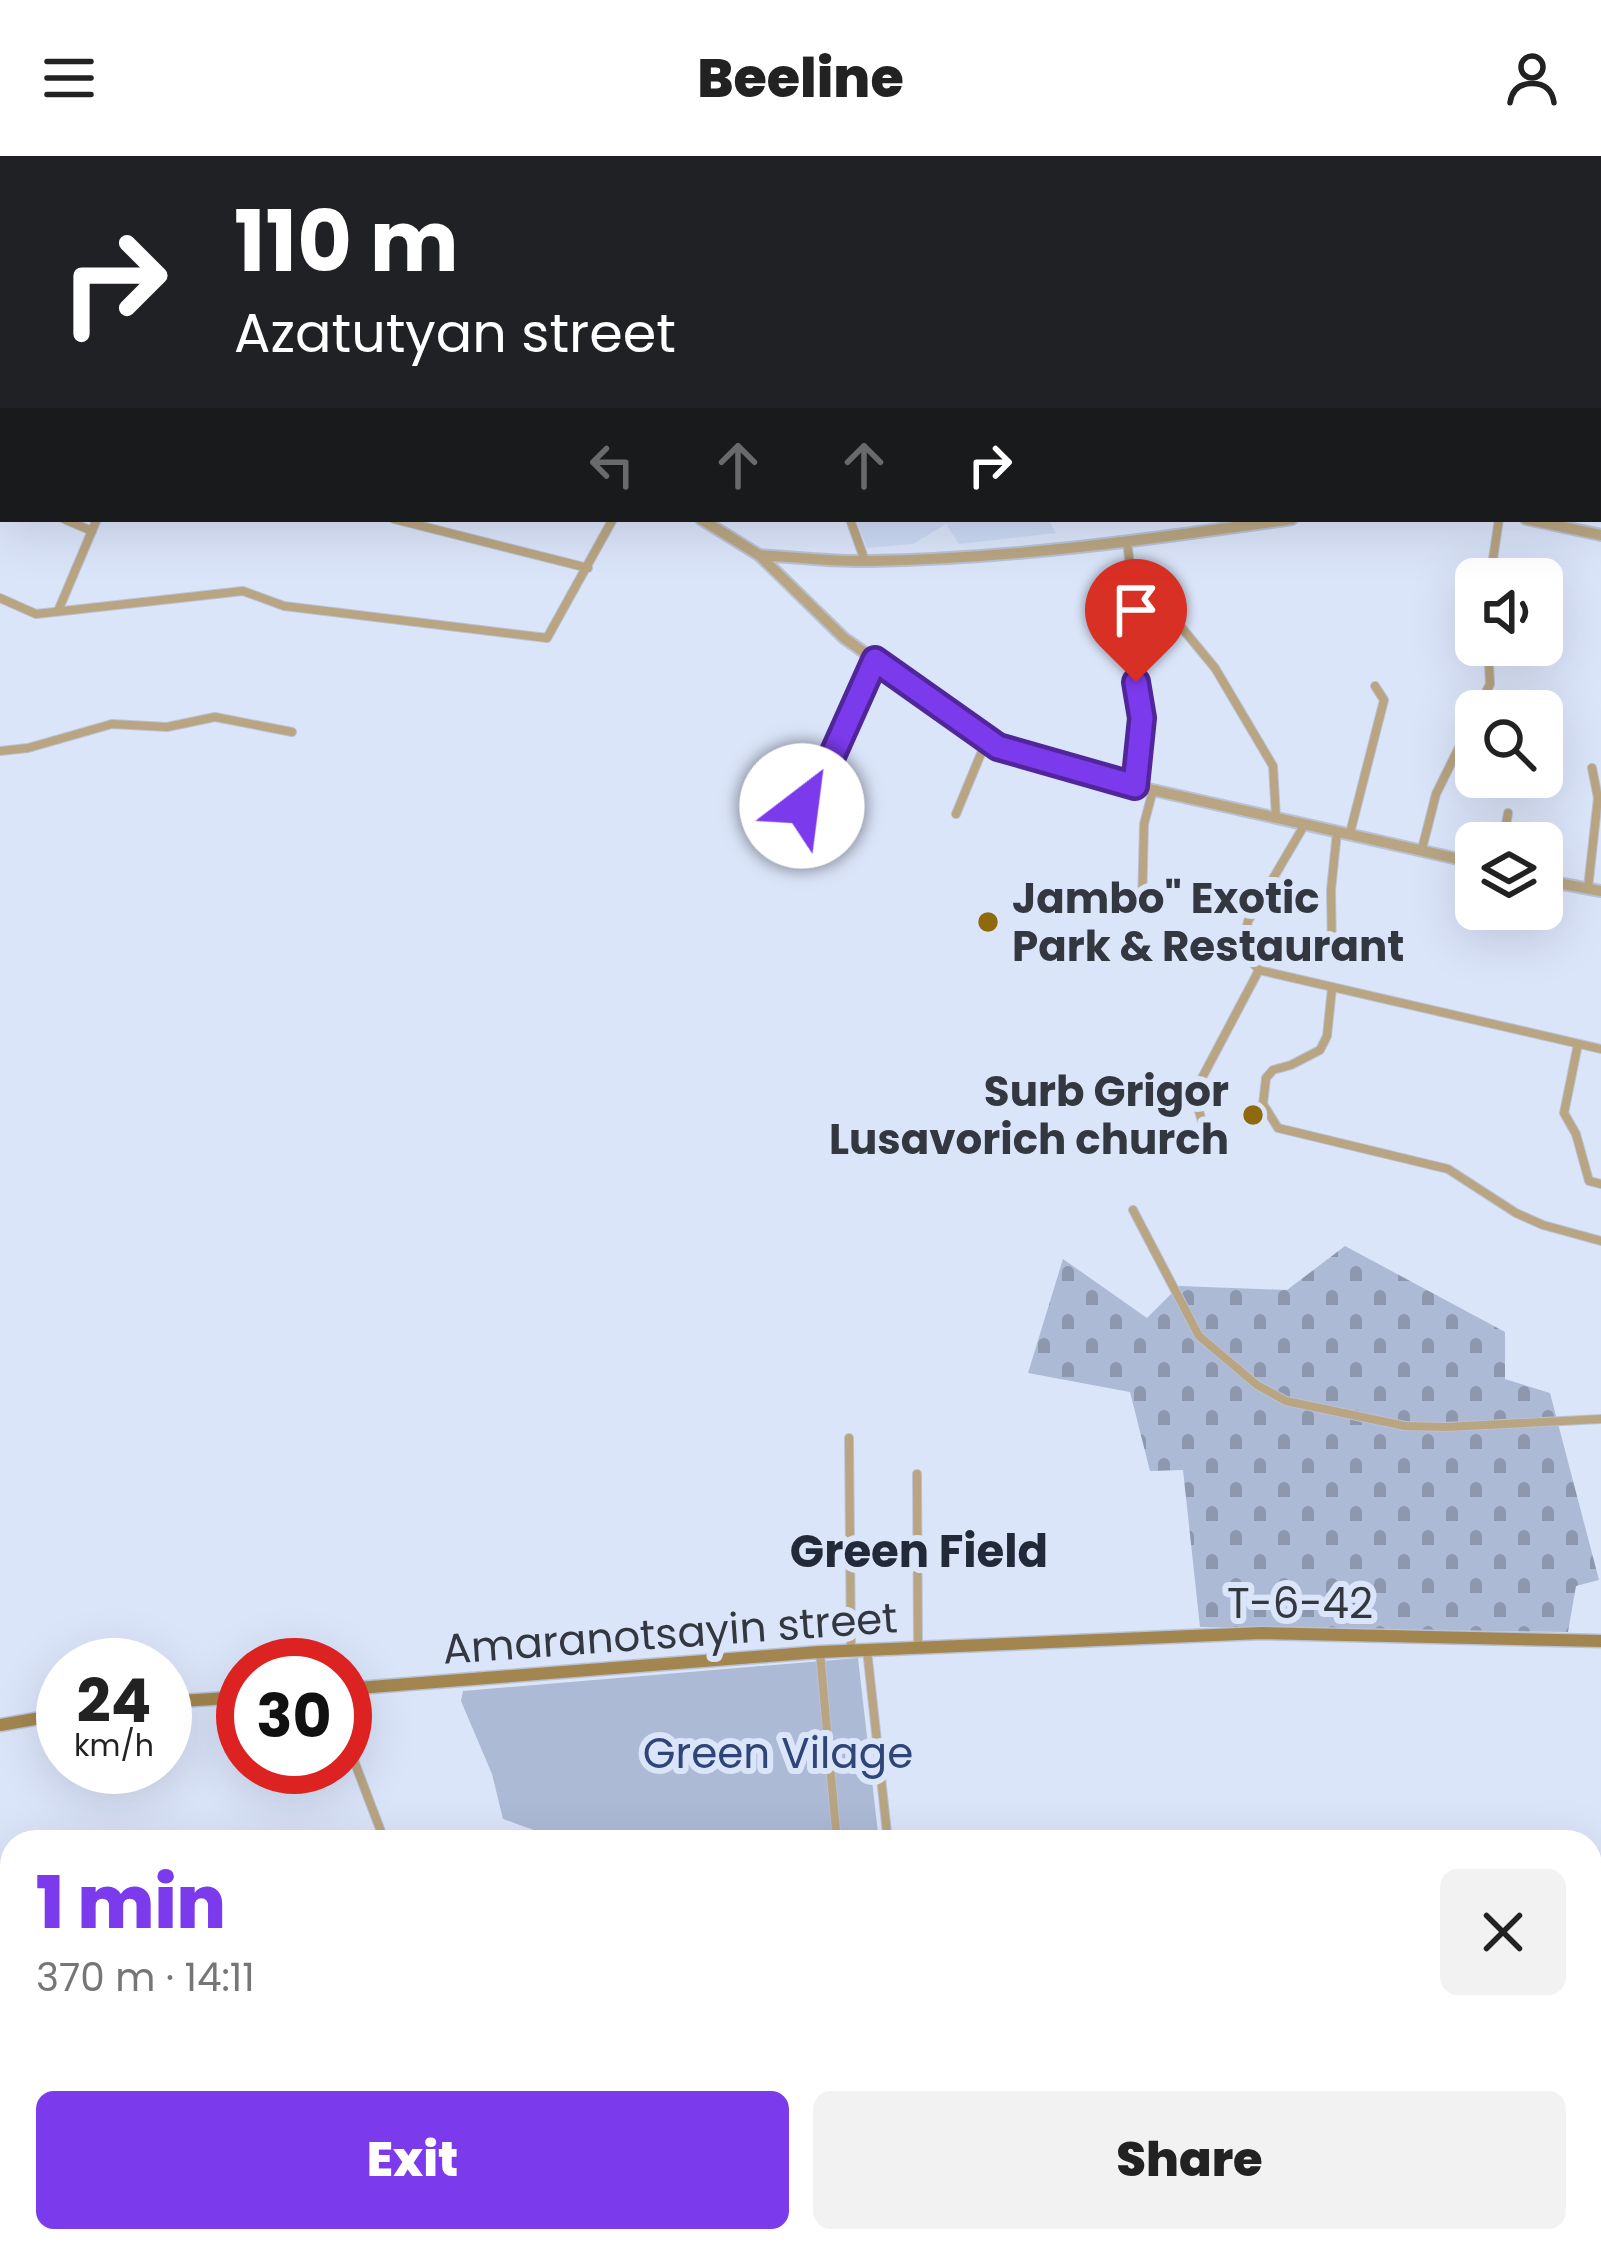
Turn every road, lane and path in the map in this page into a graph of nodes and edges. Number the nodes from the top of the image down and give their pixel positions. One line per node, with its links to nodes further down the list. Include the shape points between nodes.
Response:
1 (71, 522): 10 (street)
2 (96, 522): 10 (street)
3 (406, 522): 17 (street)
4 (611, 522): 17 (street)
5 (706, 522): 13 (street)
6 (851, 522): 15 (street)
7 (1270, 522): 12 (street)
8 (1499, 522): 14 (street)
9 (1540, 522): 11 (street)
10 (92, 531): 19 (street)
11 (1601, 535)
12 (1126, 542): 15 (street); 16 (street)
13 (759, 555): 15 (street); 20 (street)
14 (1493, 558)
15 (865, 561)
16 (1130, 565): 27 (street, via 1142,718); 31 (street, via 1215,668 1274,766)
17 (588, 568): 19 (street, via 548,638 284,606 243,591)
18 (0, 598): 19 (street, via 36,614)
19 (58, 611)
20 (875, 660): 23 (street); 34 (street, via 820,783)
21 (1375, 686): 35 (street, via 1384,700)
22 (292, 732): 24 (street, via 215,717 167,727 112,724)
23 (987, 739): 27 (street); 30 (street)
24 (0, 751)
25 (1455, 755): 36 (street)
26 (1592, 768): 39 (street)
27 (1135, 786): 28 (street)
28 (1153, 790): 31 (street); 40 (street)
29 (1508, 813): 32 (street)
30 (956, 814)
31 (1276, 818): 33 (street)
32 (1506, 822)
33 (1305, 824): 35 (street); 42 (street, via 1249,921 1242,951)
34 (782, 826)
35 (1344, 832): 36 (street); 41 (street, via 1331,890)
36 (1421, 849): 37 (street)
37 (1455, 858)
38 (1563, 884): 39 (street)
39 (1594, 890)
40 (1142, 906)
41 (1332, 953)
42 (1259, 970): 43 (street); 46 (street, via 1194,1093)
43 (1332, 988): 44 (street); 49 (street, via 1321,1050 1267,1078 1263,1104 1278,1128 1448,1169 1528,1218)
44 (1577, 1044): 45 (street); 47 (street, via 1564,1113 1589,1181)
45 (1601, 1048)
46 (1210, 1154)
47 (1601, 1184)
48 (1133, 1210): 50 (street, via 1199,1336 1286,1401 1405,1426)
49 (1601, 1241)
50 (1601, 1419)
51 (848, 1438): 57 (street)
52 (917, 1474): 55 (street)
53 (1601, 1641): 54 (main road, T-6-42, via 1262,1634)
54 (1000, 1645): 55 (main road, Amaranotsayin street)
55 (917, 1648): 56 (main road, Amaranotsayin street)
56 (867, 1650): 57 (main road, Amaranotsayin street); 65 (street)
57 (851, 1651): 58 (main road, Amaranotsayin street)
58 (819, 1652): 59 (main road, Amaranotsayin street); 64 (street)
59 (372, 1687)
60 (36, 1719): 61 (main road)
61 (0, 1725)
62 (367, 1794): 63 (street)
63 (381, 1830)
64 (836, 1830)
65 (887, 1830)

